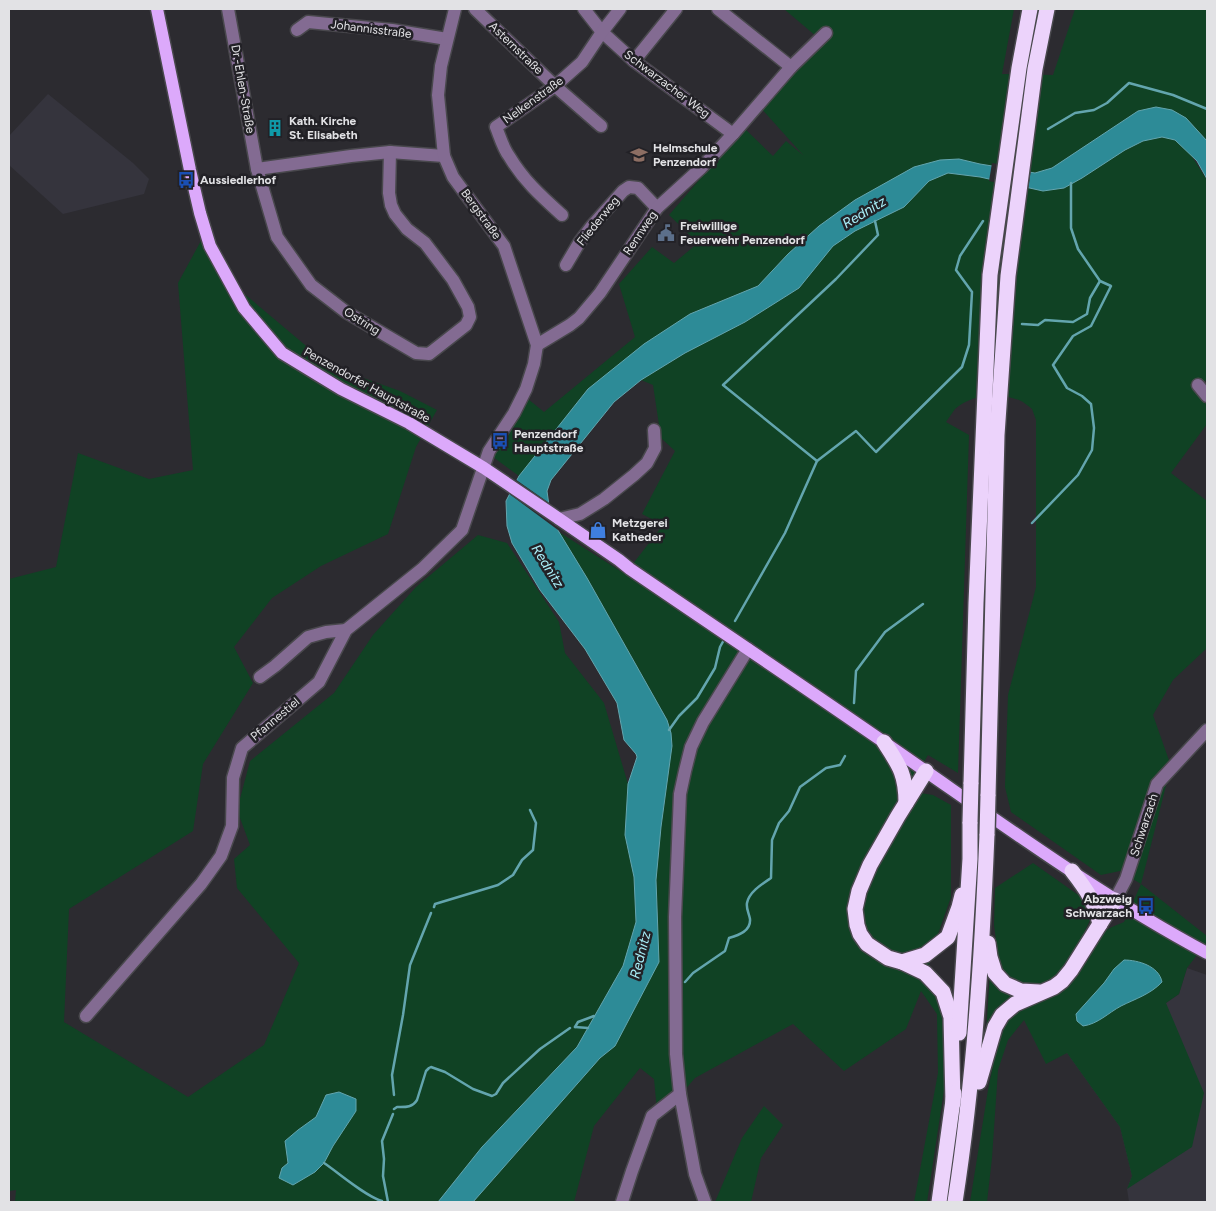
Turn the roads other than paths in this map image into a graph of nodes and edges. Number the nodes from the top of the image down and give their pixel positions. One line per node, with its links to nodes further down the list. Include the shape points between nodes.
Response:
1 (157, 9): 31 (main road, Penzendorfer Hauptstraße, via 200,213 210,246 244,308 282,353)
2 (228, 9): 22 (street, Dr.-Ehlen-Straße)
3 (455, 9): 14 (street, Bergstraße)
4 (476, 9): 17 (street, Asternstraße)
5 (584, 9): 12 (street, Schwarzacher Weg)
6 (620, 9): 12 (street, Nelkenstraße)
7 (676, 9): 15 (street)
8 (718, 9): 16 (street)
9 (1030, 9): 30 (highway, via 990,275)
10 (1047, 9): 30 (highway, via 1035,69)
11 (297, 30): 14 (street, Johannisstraße, via 308,22)
12 (602, 32): 15 (street, Schwarzacher Weg); 17 (street, Nelkenstraße, via 582,62)
13 (826, 33): 16 (street, Rennweg)
14 (447, 39): 21 (street, Bergstraße, via 438,96)
15 (634, 61): 19 (street, Schwarzacher Weg)
16 (791, 67): 19 (street, Rennweg)
17 (556, 86): 18 (street, Asternstraße); 24 (street, Nelkenstraße, via 496,127 508,155 521,174)
18 (601, 126)
19 (733, 134): 23 (street, Rennweg)
20 (390, 152): 21 (street); 22 (street); 22 (street, Ostring, via 389,193 395,214 425,243 453,280 470,317 466,325 429,354 416,353 365,324 312,285 277,237)
21 (444, 156): 26 (street, Bergstraße, via 453,177 504,246)
22 (258, 169)
23 (657, 208): 25 (street, Fliederweg, via 638,188 629,187 591,226); 26 (street, Rennweg, via 600,293 579,318)
24 (562, 215)
25 (566, 265)
26 (537, 345): 31 (street, Bergstraße, via 526,389 489,451)
27 (1198, 384): 28 (street)
28 (1207, 396)
29 (654, 430): 32 (street, via 655,448 647,464 580,514)
30 (989, 435): 40 (highway, bridge, via 976,603); 43 (highway, bridge, via 988,796)
31 (484, 468): 32 (main road, Penzendorfer Hauptstraße); 33 (street, Pfannestiel, via 462,530 422,569)
32 (555, 516): 34 (main road, Penzendorfer Hauptstraße)
33 (346, 630): 35 (street, via 308,637); 48 (street, Pfannestiel, via 319,682 242,748 233,778 232,826 221,856 201,884)
34 (748, 649): 37 (main road, Penzendorfer Hauptstraße); 49 (street, via 702,722 691,747 680,794 675,917 676,1054)
35 (260, 677)
36 (1207, 730): 42 (street, Schwarzach, via 1157,784 1126,879)
37 (884, 742): 38 (main road, Penzendorfer Hauptstraße); 39 (highway, via 905,779)
38 (926, 771): 39 (highway); 41 (main road, Penzendorfer Hauptstraße)
39 (906, 803): 46 (highway, via 870,865 855,909 860,934 867,944 888,958)
40 (970, 860): 46 (highway, via 948,937 925,955); 50 (highway)
41 (1072, 871): 42 (main road, Penzendorfer Hauptstraße); 44 (highway, via 1089,894)
42 (1115, 900): 44 (highway); 45 (main road, Penzendorfer Hauptstraße)
43 (984, 907): 47 (highway, via 995,973 1004,984 1021,991); 51 (highway, via 973,1069)
44 (1100, 924): 47 (highway, via 1071,970)
45 (1207, 953)
46 (902, 962): 50 (highway, via 925,973 943,992 951,1017)
47 (1048, 990): 51 (highway, via 1015,1004 1002,1015 995,1027)
48 (86, 1016)
49 (680, 1094): 52 (street, via 652,1116); 53 (street, via 695,1174)
50 (953, 1103): 54 (highway)
51 (964, 1144): 55 (highway)
52 (622, 1202)
53 (705, 1202)
54 (939, 1202)
55 (955, 1202)

